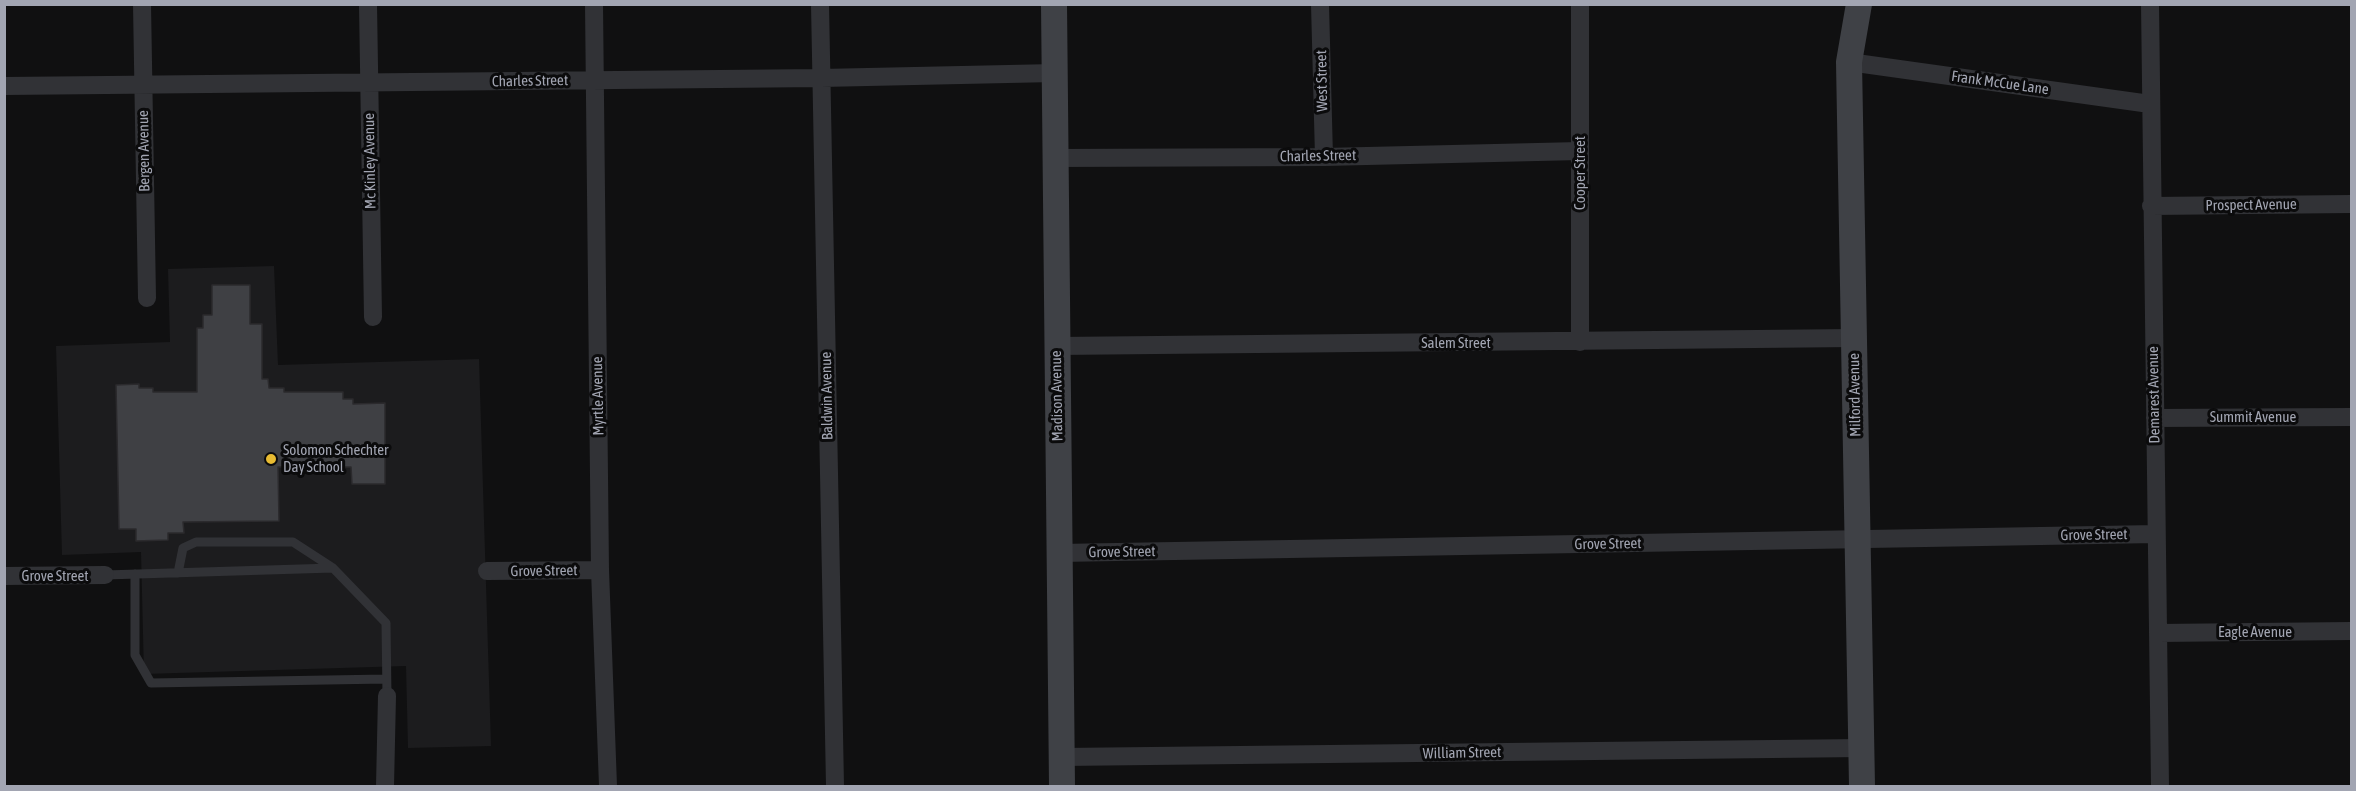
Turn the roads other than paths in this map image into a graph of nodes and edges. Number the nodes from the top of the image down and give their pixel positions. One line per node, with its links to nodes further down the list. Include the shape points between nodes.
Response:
1 (142, 4): 15 (street, Bergen Avenue)
2 (368, 4): 14 (street, Mc Kinley Avenue)
3 (594, 4): 13 (street, Myrtle Avenue)
4 (820, 4): 12 (street, Baldwin Avenue)
5 (1054, 4): 11 (street, Madison Avenue)
6 (1320, 4): 19 (street, West Street)
7 (1580, 4): 18 (street, Cooper Street)
8 (1859, 4): 10 (street, Milford Avenue)
9 (2150, 4): 17 (street, Demarest Avenue)
10 (1849, 62): 17 (street, Frank McCue Lane); 25 (street, Milford Avenue)
11 (1055, 73): 12 (street, Charles Street); 20 (street, Madison Avenue)
12 (821, 78): 13 (street, Charles Street); 47 (street, Baldwin Avenue)
13 (595, 80): 14 (street, Charles Street); 34 (street, Myrtle Avenue)
14 (369, 83): 15 (street, Charles Street); 24 (street, Mc Kinley Avenue)
15 (143, 85): 16 (street, Charles Street); 23 (street, Bergen Avenue)
16 (4, 86)
17 (2150, 104): 22 (street, Demarest Avenue)
18 (1580, 150): 19 (street, Charles Street); 26 (street, Cooper Street)
19 (1324, 157): 20 (street, Charles Street)
20 (1056, 158): 27 (street, Madison Avenue)
21 (2352, 204): 22 (street, Prospect Avenue)
22 (2151, 206): 29 (street, Demarest Avenue)
23 (147, 298)
24 (373, 317)
25 (1854, 339): 26 (street, Salem Street); 31 (street, Milford Avenue)
26 (1580, 342): 27 (street, Salem Street)
27 (1057, 346): 32 (street, Madison Avenue)
28 (2352, 417): 29 (street, Summit Avenue)
29 (2154, 418): 30 (street, Demarest Avenue)
30 (2156, 534): 31 (street, Grove Street); 41 (street, Demarest Avenue)
31 (1858, 539): 32 (street, Grove Street); 43 (street, Milford Avenue)
32 (1059, 553): 44 (street, Madison Avenue)
33 (333, 568): 36 (lane); 36 (lane, via 293,542 196,542 183,548); 42 (lane, via 386,623)
34 (600, 570): 35 (street, Grove Street); 46 (street, Myrtle Avenue)
35 (487, 571)
36 (178, 573): 37 (lane)
37 (135, 574): 38 (lane); 42 (lane, via 135,655 151,683)
38 (105, 575): 39 (street, Grove Street)
39 (4, 576)
40 (2352, 631): 41 (street, Eagle Avenue)
41 (2158, 633): 50 (street, Demarest Avenue)
42 (387, 688): 45 (street)
43 (1862, 748): 44 (street, William Street); 49 (street, Milford Avenue)
44 (1062, 757): 48 (street, Madison Avenue)
45 (385, 786)
46 (608, 786)
47 (835, 786)
48 (1062, 786)
49 (1862, 786)
50 (2160, 786)

